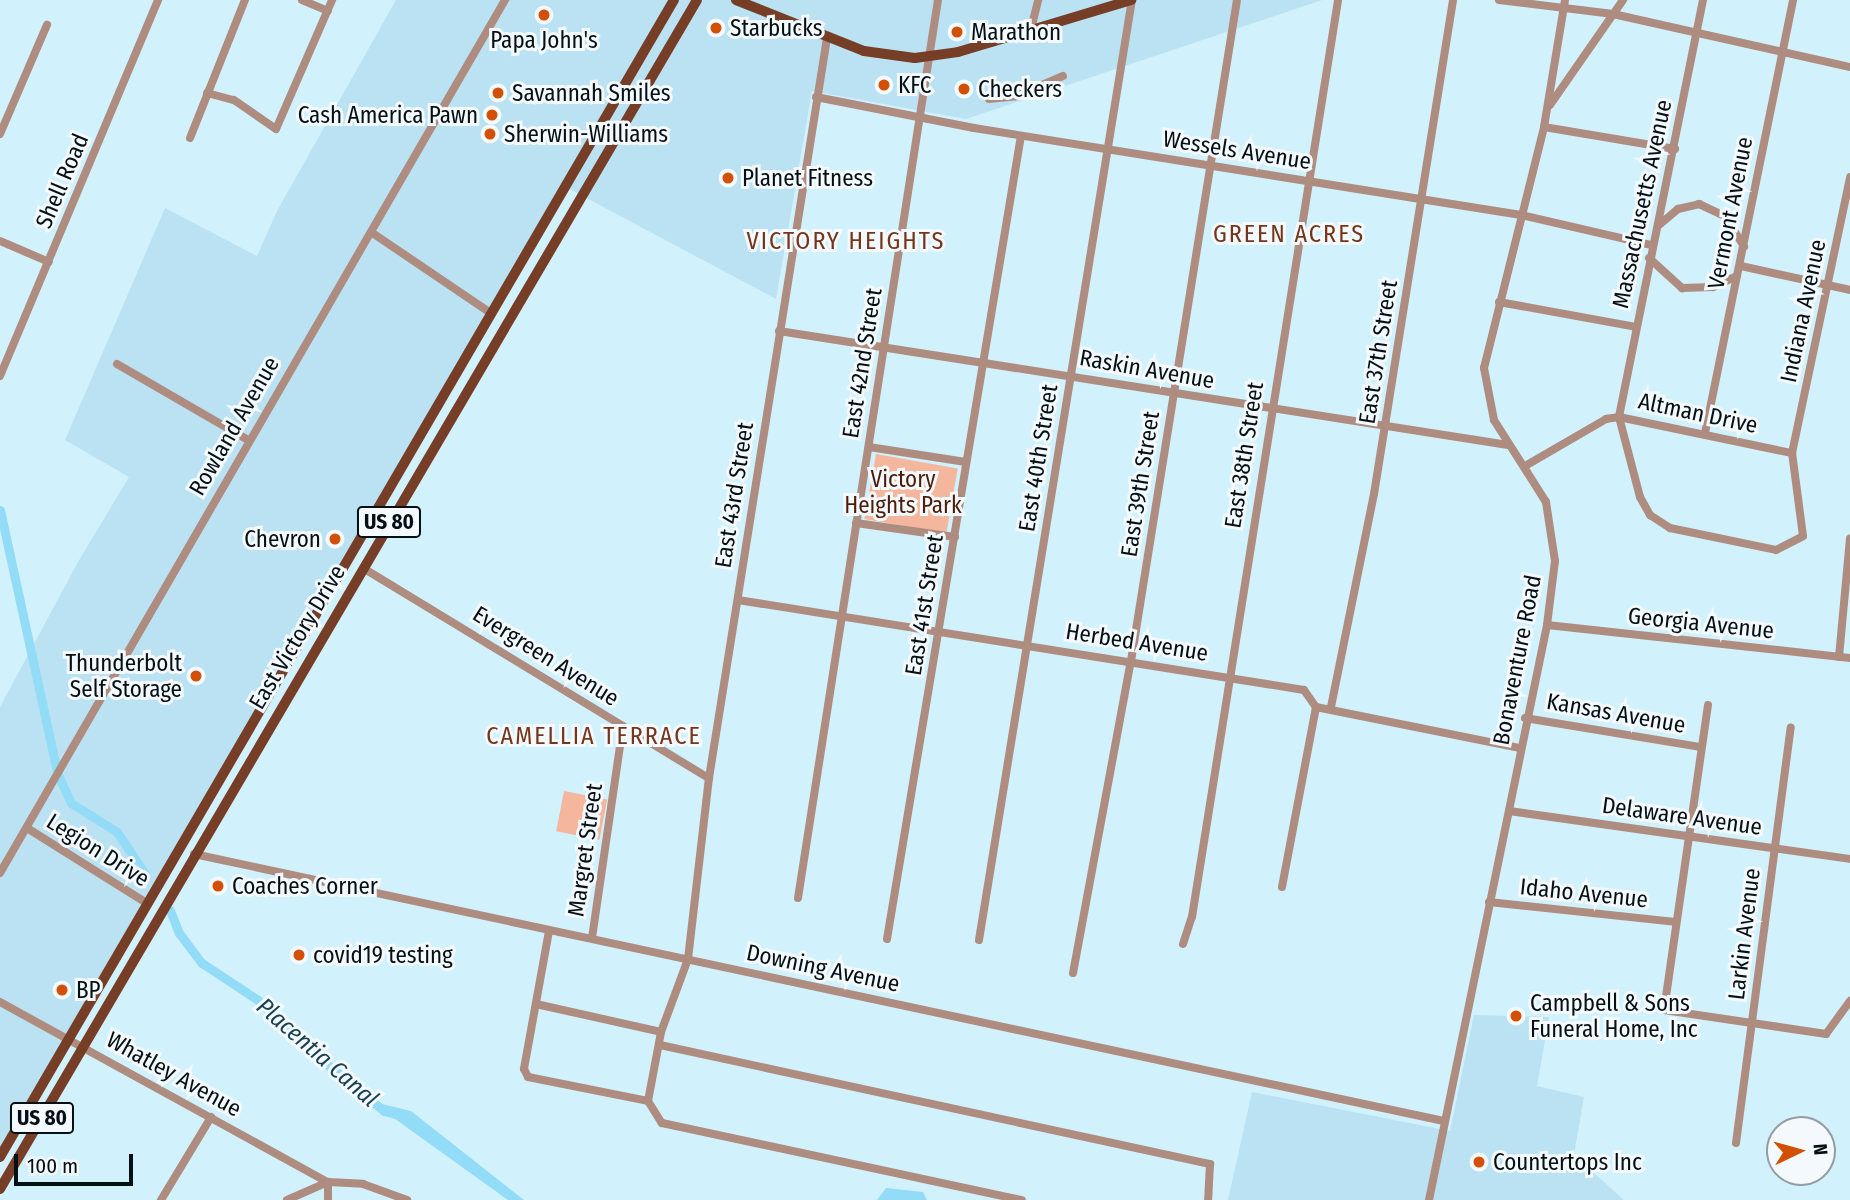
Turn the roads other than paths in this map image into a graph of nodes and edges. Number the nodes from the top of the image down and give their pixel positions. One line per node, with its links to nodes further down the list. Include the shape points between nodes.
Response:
1 (158, 0): 52 (street, Shell Road)
2 (245, 0): 30 (street)
3 (302, 0): 20 (street)
4 (332, 0): 20 (street)
5 (505, 0): 47 (street, Rowland Avenue)
6 (674, 0): 58 (main road, East Victory Drive / US 80)
7 (696, 0): 71 (main road, East Victory Drive / US 80)
8 (736, 0): 25 (main road)
9 (937, 0): 27 (street, East 42nd Street)
10 (1038, 0): 23 (street)
11 (1131, 0): 23 (main road); 39 (street, East 40th Street)
12 (1237, 0): 41 (street, East 39th Street)
13 (1338, 0): 43 (street, East 38th Street)
14 (1453, 0): 44 (street, East 37th Street)
15 (1499, 0): 19 (street)
16 (1623, 0): 21 (street, Bonaventure Road)
17 (1703, 0): 24 (street, Massachusetts Avenue)
18 (1793, 0): 26 (street, Vermont Avenue)
19 (1564, 5): 21 (street); 33 (street)
20 (328, 11): 30 (street, via 276,129 234,100)
21 (1613, 14): 24 (street); 33 (street, Bonaventure Road)
22 (47, 25): 36 (street)
23 (1031, 29): 27 (main road)
24 (1697, 31): 26 (street); 40 (street, Massachusetts Avenue)
25 (827, 38): 27 (main road, via 888,56); 31 (street, East 43rd Street)
26 (1782, 51): 28 (street); 50 (street, Vermont Avenue)
27 (929, 57): 34 (street, East 42nd Street)
28 (1850, 67)
29 (1062, 76): 32 (street, via 1016,96)
30 (207, 93): 38 (street)
31 (816, 97): 34 (street, Wessels Avenue); 60 (street, East 43rd Street)
32 (989, 99)
33 (1548, 108): 35 (street, Bonaventure Road)
34 (923, 116): 37 (street, Wessels Avenue); 61 (street, East 42nd Street)
35 (1544, 127): 40 (street); 45 (street, Bonaventure Road)
36 (0, 134)
37 (1021, 136): 39 (street, Wessels Avenue); 62 (street, East 41st Street)
38 (190, 138)
39 (1108, 147): 41 (street, Wessels Avenue); 64 (street, East 40th Street)
40 (1675, 149): 46 (street, Massachusetts Avenue)
41 (1213, 164): 43 (street, Wessels Avenue); 66 (street, East 39th Street)
42 (1850, 177): 55 (street, Indiana Avenue)
43 (1308, 181): 44 (street, Wessels Avenue); 67 (street, East 38th Street)
44 (1422, 200): 45 (street, Wessels Avenue); 70 (street, East 37th Street)
45 (1521, 215): 49 (street, Wessels Avenue); 57 (street, Bonaventure Road)
46 (1657, 229): 49 (street, Massachusetts Avenue); 50 (street, via 1664,218 1699,204 1725,216)
47 (370, 232): 58 (street); 73 (street, Rowland Avenue)
48 (0, 241): 52 (street)
49 (1651, 245): 51 (street, Massachusetts Avenue)
50 (1744, 247): 53 (street, Vermont Avenue)
51 (1649, 258): 54 (street, via 1682,288 1713,287); 59 (street, Massachusetts Avenue)
52 (49, 262): 65 (street, Shell Road)
53 (1741, 266): 54 (street, Vermont Avenue); 55 (street)
54 (1737, 276): 72 (street, Vermont Avenue)
55 (1829, 287): 56 (street); 76 (street, Indiana Avenue)
56 (1850, 289)
57 (1499, 302): 59 (street); 74 (street, Bonaventure Road, via 1484,384 1494,420)
58 (492, 314): 69 (main road, East Victory Drive / US 80)
59 (1636, 327): 68 (street, Massachusetts Avenue)
60 (779, 331): 61 (street, Raskin Avenue); 83 (street, East 43rd Street)
61 (883, 347): 62 (street, Raskin Avenue); 75 (street, East 42nd Street)
62 (983, 363): 64 (street, Raskin Avenue); 77 (street, East 41st Street)
63 (117, 364): 73 (street)
64 (1071, 374): 66 (street, Raskin Avenue); 89 (street, East 40th Street)
65 (0, 376)
66 (1173, 395): 67 (street, Raskin Avenue); 92 (street, East 39th Street)
67 (1271, 409): 70 (street, Raskin Avenue); 93 (street, East 38th Street)
68 (1619, 417): 72 (street, Altman Drive); 76 (street, via 1630,469 1650,515 1670,528 1694,534 1776,550 1793,545 1803,536); 78 (street, Altman Drive, via 1606,419)
69 (432, 421): 71 (main road); 87 (main road, East Victory Drive / US 80)
70 (1385, 426): 74 (street, Raskin Avenue); 95 (street, East 37th Street)
71 (445, 428): 82 (main road, East Victory Drive / US 80)
72 (1705, 433): 76 (street, Altman Drive)
73 (248, 440): 105 (street, Rowland Avenue)
74 (1508, 445): 78 (street, Bonaventure Road)
75 (869, 447): 77 (street); 79 (street, East 42nd Street)
76 (1792, 453)
77 (966, 462): 80 (street, East 41st Street)
78 (1525, 466): 85 (street, Bonaventure Road, via 1546,502 1555,543)
79 (856, 523): 80 (street); 84 (street, East 42nd Street)
80 (955, 537): 86 (street, East 41st Street)
81 (1850, 540): 90 (street)
82 (363, 568): 88 (main road, East Victory Drive / US 80); 98 (street, Evergreen Avenue)
83 (738, 600): 84 (street, Herbed Avenue); 102 (street, East 43rd Street)
84 (843, 613): 86 (street, Herbed Avenue); 112 (street, East 42nd Street)
85 (1547, 625): 90 (street, Georgia Avenue); 97 (street, Bonaventure Road)
86 (940, 629): 89 (street, Herbed Avenue); 118 (street, East 41st Street)
87 (307, 630): 88 (main road); 103 (main road, East Victory Drive / US 80)
88 (321, 639): 108 (main road, East Victory Drive / US 80)
89 (1026, 644): 92 (street, Herbed Avenue); 119 (street, East 40th Street)
90 (1839, 657): 91 (street, Georgia Avenue)
91 (1850, 658)
92 (1130, 661): 93 (street, Herbed Avenue); 122 (street, East 39th Street)
93 (1228, 675): 96 (street, Herbed Avenue, via 1304,690); 120 (street, East 38th Street, via 1192,917)
94 (1708, 705): 100 (street)
95 (1331, 707): 96 (street); 101 (street)
96 (1316, 708): 111 (street)
97 (1525, 718): 100 (street, Kansas Avenue); 101 (street, Bonaventure Road)
98 (623, 726): 102 (street, Evergreen Avenue); 117 (street, Margret Street)
99 (1791, 728): 107 (street, Larkin Avenue)
100 (1700, 747): 106 (street)
101 (1519, 748): 104 (street, Bonaventure Road)
102 (709, 778): 121 (street, East 43rd Street)
103 (211, 791): 108 (main road, via 211,807 190,845); 114 (main road, East Victory Drive / US 80)
104 (1509, 811): 106 (street, Delaware Avenue); 113 (street, Bonaventure Road)
105 (27, 828): 110 (street, Rowland Avenue); 114 (street, Legion Drive)
106 (1688, 835): 107 (street, Delaware Avenue); 115 (street)
107 (1774, 849): 109 (street, Delaware Avenue); 126 (street, Larkin Avenue)
108 (194, 854): 116 (street, Downing Avenue); 130 (main road, East Victory Drive / US 80)
109 (1850, 859)
110 (0, 873)
111 (1282, 887)
112 (798, 898)
113 (1489, 902): 115 (street, Idaho Avenue); 133 (street, Bonaventure Road)
114 (148, 904): 128 (main road, East Victory Drive / US 80)
115 (1675, 922): 126 (street, via 1664,1010)
116 (549, 932): 117 (street, Downing Avenue); 125 (street)
117 (592, 938): 121 (street, Downing Avenue)
118 (887, 939)
119 (979, 940)
120 (1183, 944)
121 (688, 959): 127 (street, East 43rd Street); 133 (street, Downing Avenue)
122 (1073, 973)
123 (1850, 1001): 126 (street, via 1826,1034)
124 (0, 1002): 128 (street, Whatley Avenue)
125 (536, 1004): 127 (street); 131 (street, via 524,1069 528,1077)
126 (1753, 1021): 134 (street, Larkin Avenue)
127 (661, 1032): 129 (street, East 43rd Street)
128 (69, 1038): 130 (street, Whatley Avenue); 135 (main road, East Victory Drive / US 80)
129 (660, 1045): 131 (street, East 43rd Street); 143 (street, via 1210,1164)
130 (84, 1046): 132 (street, Whatley Avenue); 137 (main road, East Victory Drive / US 80)
131 (648, 1101): 142 (street, via 662,1123)
132 (211, 1117): 136 (street, Whatley Avenue); 138 (street)
133 (1444, 1121): 144 (street, Bonaventure Road)
134 (1736, 1143)
135 (0, 1157)
136 (327, 1182): 139 (street); 140 (street); 141 (street, via 363,1184)
137 (0, 1189)
138 (161, 1200)
139 (287, 1200)
140 (328, 1200)
141 (407, 1200)
142 (1021, 1200)
143 (1208, 1200)
144 (1429, 1200)

